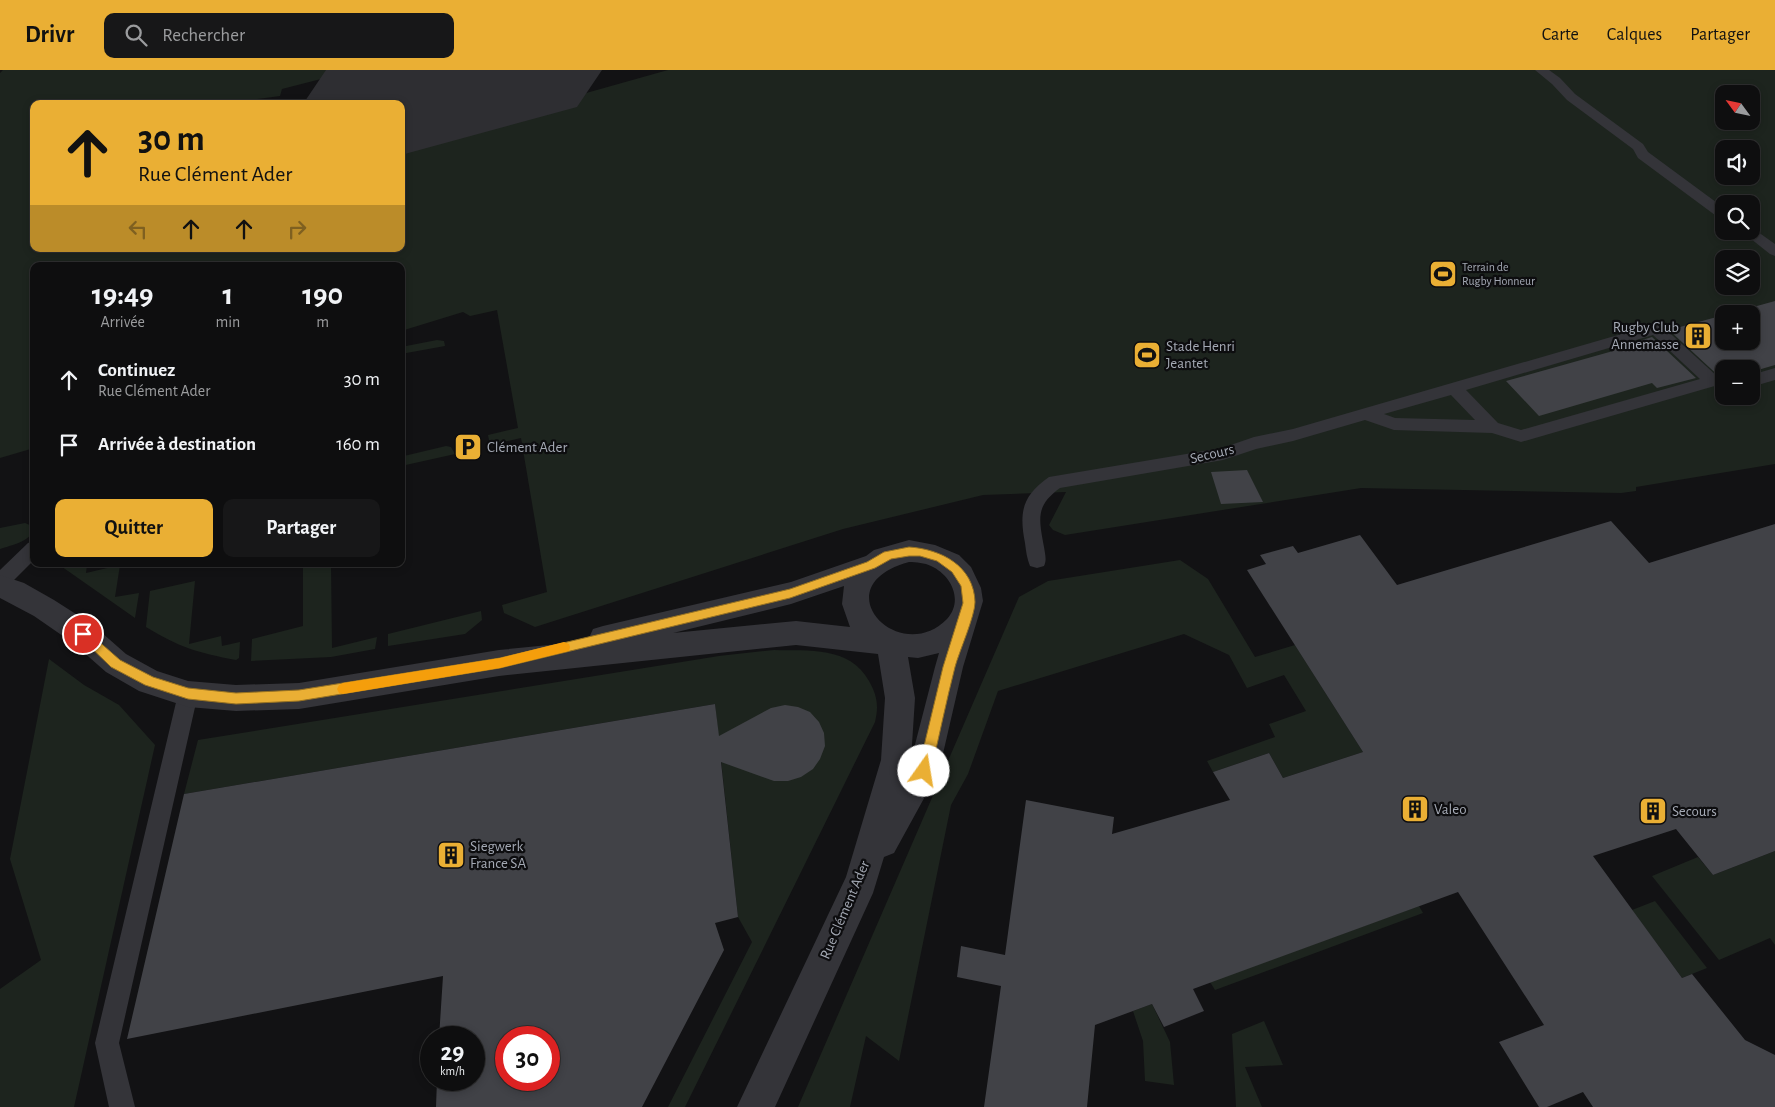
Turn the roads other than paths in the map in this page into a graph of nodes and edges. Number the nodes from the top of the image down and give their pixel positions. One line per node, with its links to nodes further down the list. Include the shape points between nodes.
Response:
1 (1541, 70): 2 (lane, via 1638,147 1643,155)
2 (1715, 207)
3 (1760, 240): 4 (lane)
4 (1775, 251)
5 (1775, 374): 6 (lane)
6 (1760, 378)
7 (1715, 380): 9 (lane, Secours, via 1656,329)
8 (1715, 384): 11 (lane, via 1520,436)
9 (1453, 387): 10 (lane, Secours); 11 (lane)
10 (1365, 414): 11 (lane, via 1394,424); 13 (lane, Secours, via 1222,454 1055,482 1040,492 1030,511)
11 (1492, 427)
12 (30, 552): 15 (lane)
13 (1037, 561)
14 (871, 565): 17 (street, via 888,555 909,551 930,554 949,563 966,585 969,603); 18 (street, via 859,580 856,607 862,622); 19 (street, via 790,594)
15 (0, 582)
16 (0, 586): 20 (street, via 44,608 83,634 116,664 149,682)
17 (964, 619): 18 (street, via 938,642 919,646); 21 (street, via 924,771)
18 (891, 643): 19 (street, via 796,633); 21 (street, Rue Clément Ader, via 900,698 896,760)
19 (500, 663): 20 (street, via 299,696 236,698)
20 (188, 694): 22 (lane)
21 (861, 880): 24 (street, Rue Clément Ader)
22 (107, 1043): 23 (lane)
23 (122, 1107)
24 (756, 1107)

